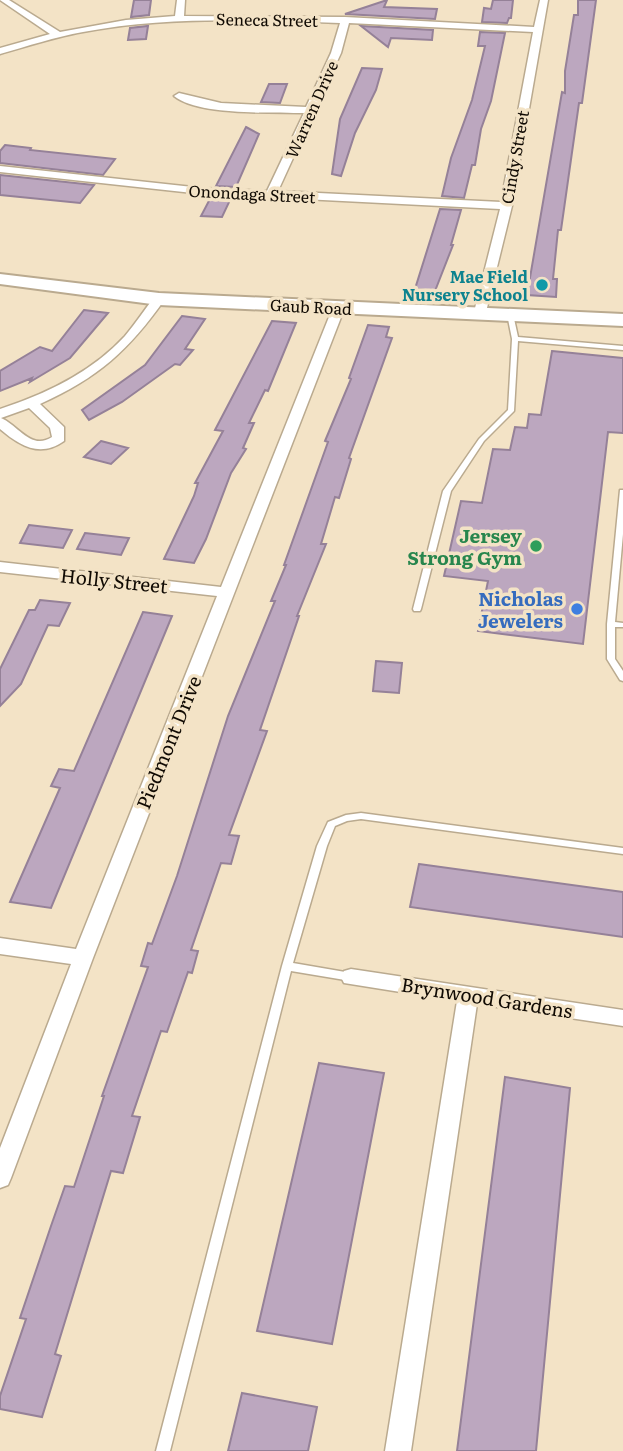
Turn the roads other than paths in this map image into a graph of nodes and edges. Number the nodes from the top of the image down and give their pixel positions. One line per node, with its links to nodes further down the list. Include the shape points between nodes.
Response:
1 (3, 0): 7 (street)
2 (181, 0): 4 (street)
3 (544, 0): 6 (street, Cindy Street)
4 (179, 19): 5 (street, Seneca Street); 7 (street, Seneca Street)
5 (345, 20): 6 (street, Seneca Street); 10 (street, Warren Drive, via 336,53)
6 (538, 30): 13 (street, Cindy Street)
7 (57, 34): 8 (street, Seneca Street)
8 (0, 51)
9 (179, 96): 10 (street, via 198,103)
10 (310, 110): 12 (street, Warren Drive)
11 (0, 169): 12 (street, Onondaga Street)
12 (271, 195): 13 (street, Onondaga Street)
13 (506, 206): 17 (street, Cindy Street)
14 (0, 279): 15 (street, Gaub Road)
15 (159, 299): 16 (street, Gaub Road); 22 (street, via 114,354 68,386)
16 (339, 307): 17 (street, Gaub Road); 27 (street, Piedmont Drive)
17 (480, 312): 18 (street, Gaub Road)
18 (510, 314): 19 (street, Gaub Road); 20 (lane)
19 (623, 320)
20 (515, 339): 21 (lane); 28 (lane, via 511,411 481,440 447,491)
21 (623, 348)
22 (31, 403): 23 (street); 24 (street, via 57,427 59,438 53,444 27,444)
23 (0, 414)
24 (0, 422)
25 (623, 493): 29 (lane)
26 (2, 571): 27 (street, Holly Street)
27 (228, 592): 36 (street, Piedmont Drive)
28 (418, 609)
29 (611, 624): 30 (lane); 31 (lane)
30 (623, 625)
31 (611, 659): 32 (lane); 33 (lane)
32 (623, 661)
33 (623, 678)
34 (623, 850): 37 (lane, via 361,816 346,818 331,824 322,846)
35 (0, 946): 36 (street)
36 (83, 958): 41 (street, Piedmont Drive)
37 (287, 967): 38 (lane); 42 (lane)
38 (351, 977): 39 (street, Brynwood Gardens)
39 (468, 995): 40 (street, Brynwood Gardens); 43 (street)
40 (623, 1018)
41 (0, 1178)
42 (163, 1451)
43 (398, 1451)

